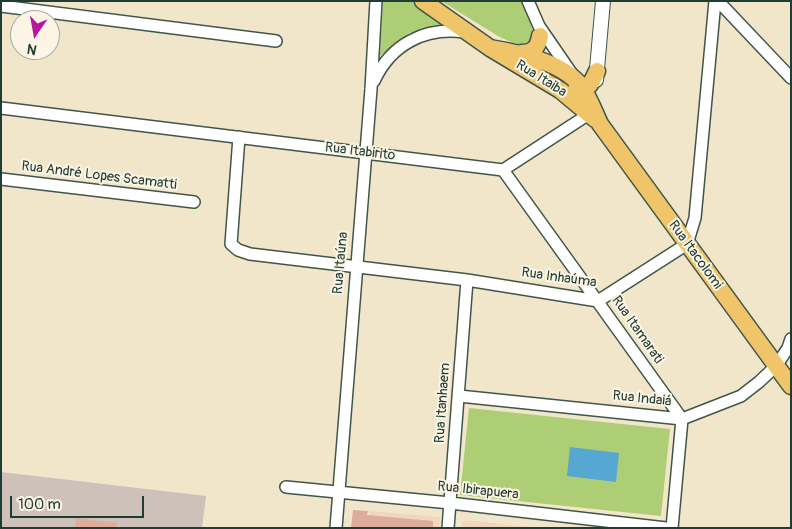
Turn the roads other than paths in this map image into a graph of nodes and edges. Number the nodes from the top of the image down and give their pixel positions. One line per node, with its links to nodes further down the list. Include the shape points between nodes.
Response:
1 (376, 1): 18 (street, Rua Itaúna)
2 (424, 1): 9 (main road, Rua Itaiba)
3 (528, 1): 8 (street)
4 (603, 1): 14 (street)
5 (716, 1): 15 (street); 27 (street, via 695,218)
6 (29, 5): 7 (street); 10 (street)
7 (1, 6)
8 (539, 31): 12 (main road, via 535,50); 13 (street); 17 (street)
9 (469, 32): 11 (main road, Rua Itaiba); 18 (street, via 430,32 411,41 394,52)
10 (276, 41)
11 (490, 48): 12 (main road, Rua Itaiba); 16 (main road, Rua Itaiba)
12 (521, 53): 13 (main road, Rua Itaiba)
13 (542, 62): 16 (main road); 17 (main road, Rua Itaiba, via 572,77)
14 (597, 70): 17 (main road, via 591,83); 21 (street)
15 (791, 78)
16 (544, 80): 19 (main road, Rua Itaiba)
17 (582, 88): 19 (main road); 21 (main road, Rua Itaiba)
18 (371, 89): 23 (street, Rua Itaúna)
19 (560, 90): 21 (main road, Rua Itaiba)
20 (1, 108): 22 (street, Rua Itabirito)
21 (594, 116): 24 (street); 27 (main road, Rua Itacolomi)
22 (239, 137): 23 (street, Rua Itabirito); 28 (street, Rua Inhaúma, via 231,244 250,254)
23 (366, 153): 24 (street, Rua Itabirito); 28 (street, Rua Itaúna)
24 (503, 170): 30 (street, Rua Itamarati)
25 (1, 179): 26 (street, Rua André Lopes Scamatti)
26 (194, 202)
27 (687, 244): 30 (street, Rua Inhaúma); 32 (main road, Rua Itacolomi)
28 (356, 267): 29 (street, Rua Inhaúma); 37 (street, Rua Itaúna)
29 (467, 280): 30 (street, Rua Inhaúma); 34 (street, Rua Itanhaem)
30 (598, 300): 35 (street, Rua Itamarati)
31 (791, 339): 32 (street, Rua Indaiá)
32 (776, 366): 33 (main road, Rua Itacolomi); 35 (street, Rua Indaiá, via 740,396)
33 (791, 386)
34 (459, 396): 35 (street, Rua Indaiá); 38 (street, Rua Itanhaem)
35 (682, 419): 43 (street)
36 (286, 487): 37 (street, Rua Ibirapuera)
37 (339, 492): 38 (street, Rua Ibirapuera); 40 (street, Rua Itaúna)
38 (450, 503): 39 (street, Rua Ibirapuera); 41 (street, Rua Itanhaem)
39 (573, 523): 42 (street, Rua Ibirapuera)
40 (336, 528)
41 (448, 528)
42 (666, 528)
43 (672, 528)

